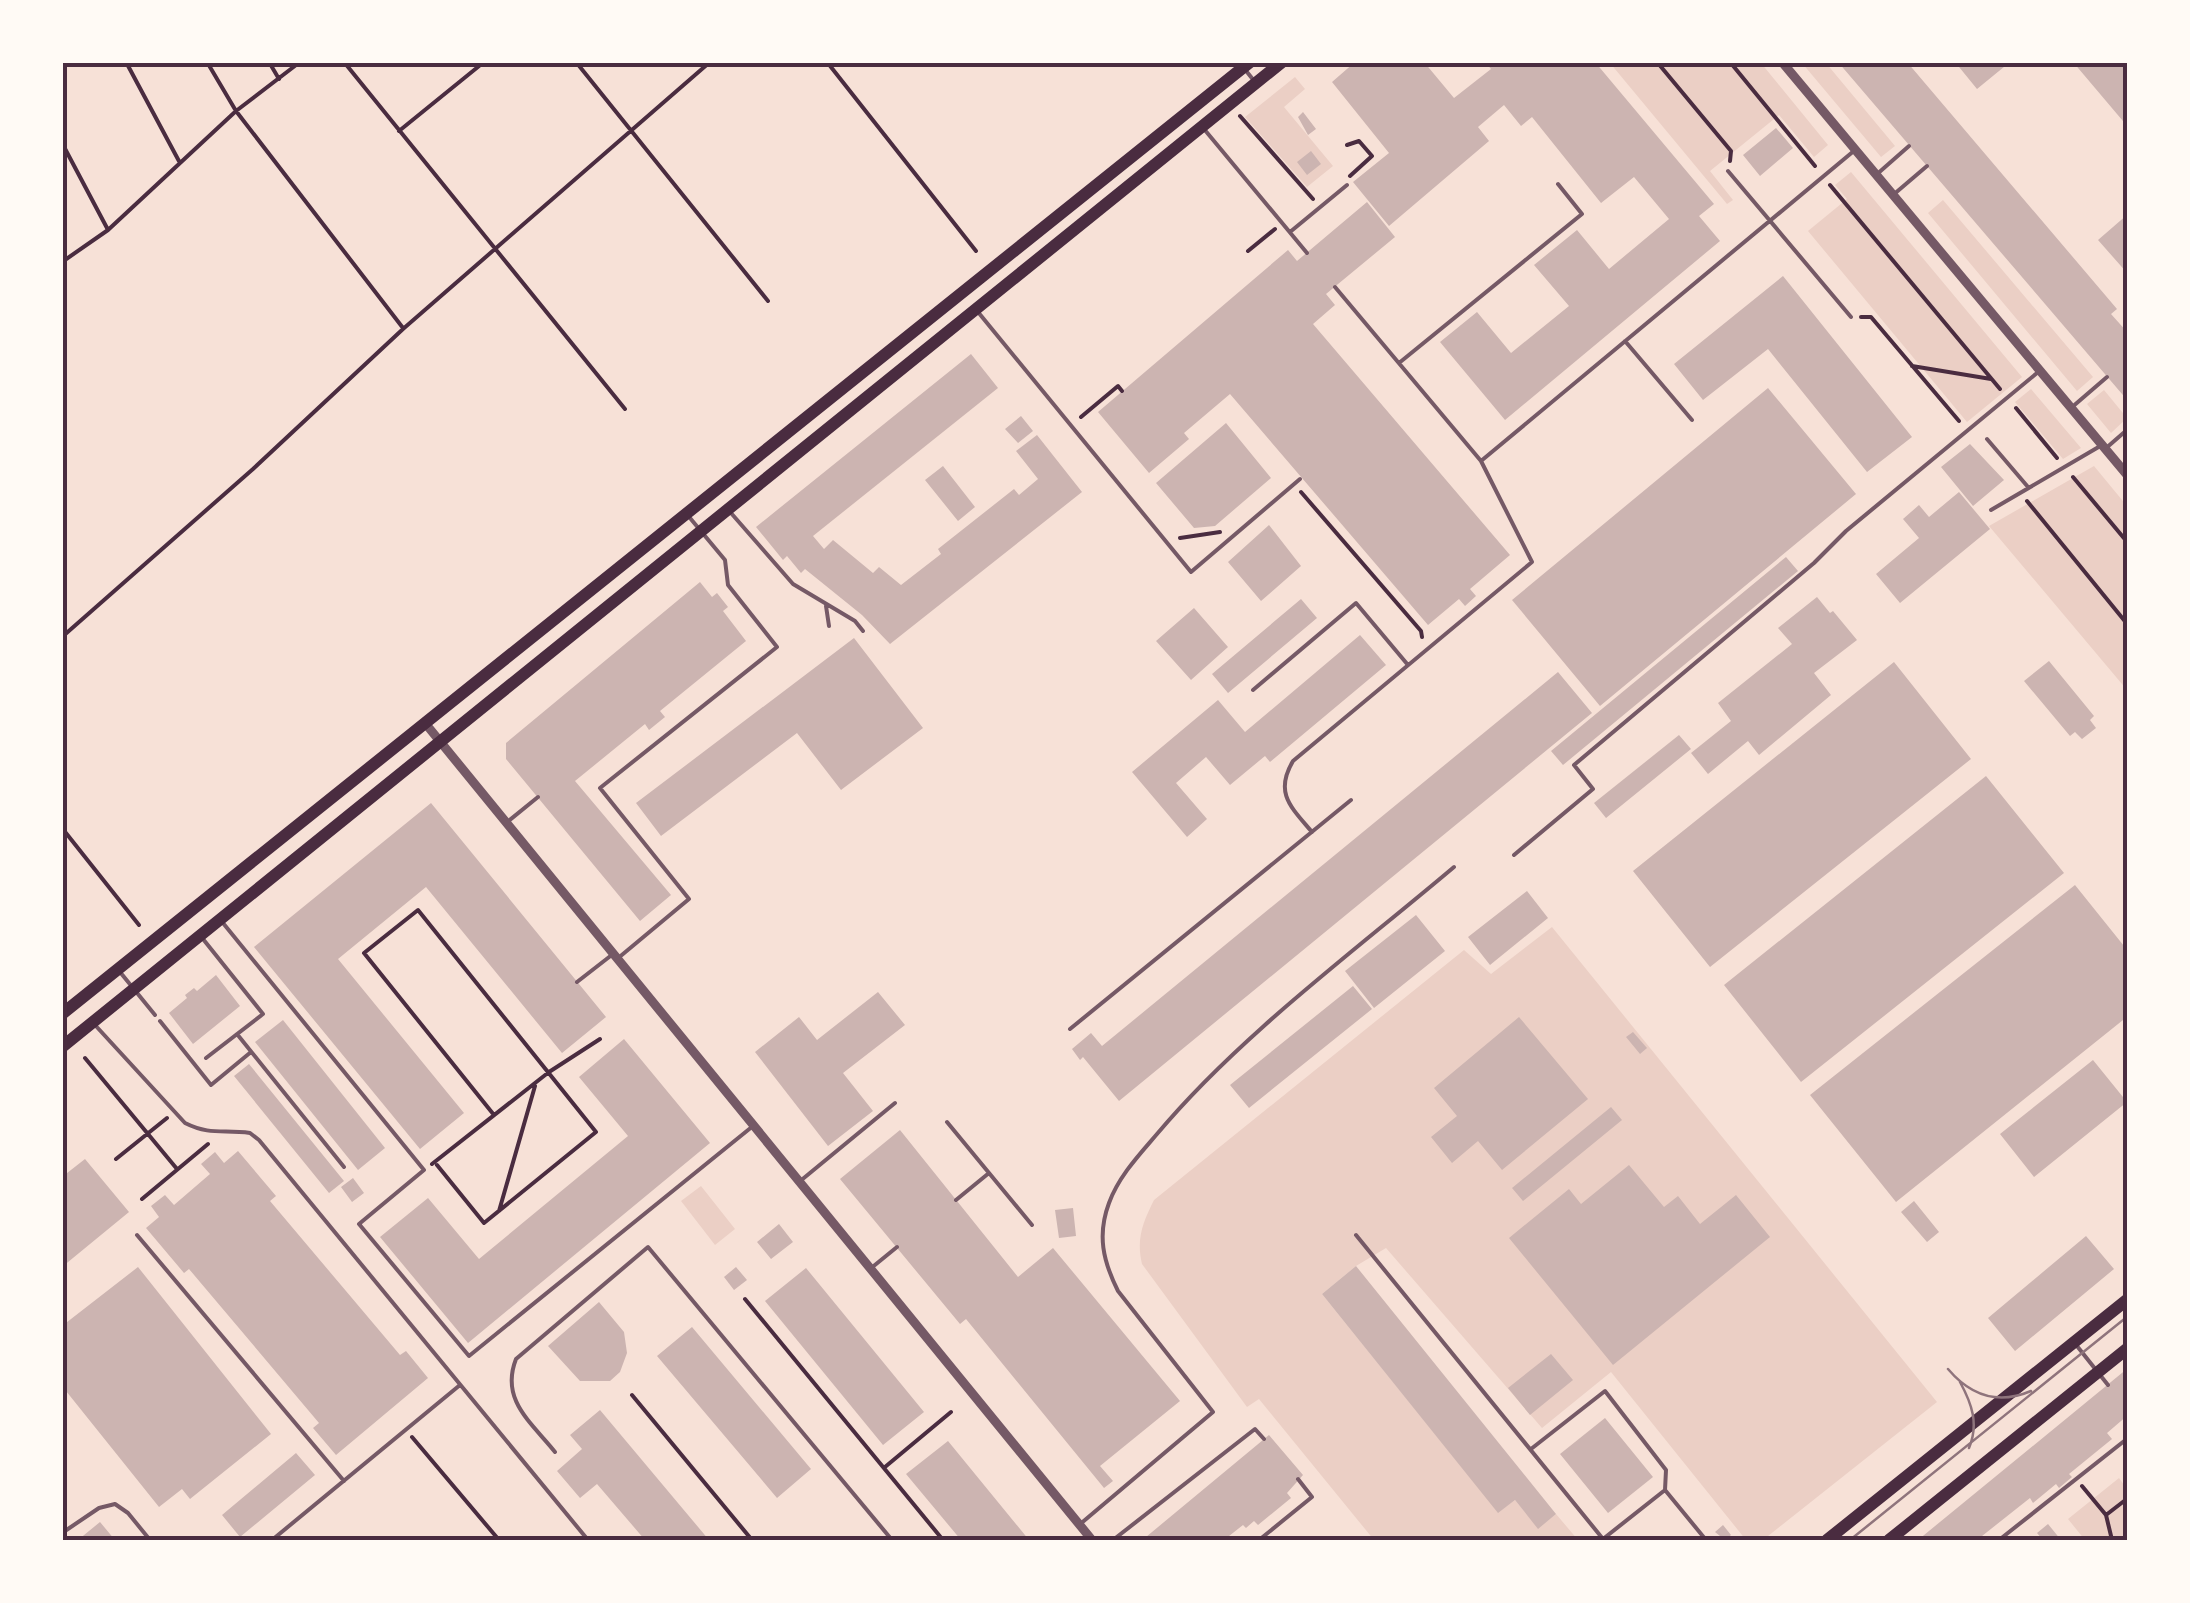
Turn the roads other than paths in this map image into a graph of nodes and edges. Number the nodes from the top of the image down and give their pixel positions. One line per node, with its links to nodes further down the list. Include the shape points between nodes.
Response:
1 (1282, 62): 4 (main road)
2 (1782, 62): 8 (street)
3 (1244, 64): 4 (lane); 5 (main road)
4 (1256, 84): 6 (main road)
5 (1189, 111): 6 (lane); 19 (main road)
6 (1202, 127): 16 (lane); 20 (main road)
7 (1910, 146): 11 (lane)
8 (1855, 150): 11 (street); 15 (lane)
9 (1927, 166): 14 (lane)
10 (1728, 171): 15 (lane)
11 (1876, 175): 14 (street)
12 (1558, 184): 23 (lane, via 1582,214)
13 (1347, 185): 16 (lane)
14 (1893, 196): 24 (street)
15 (1771, 221): 21 (lane); 22 (lane)
16 (1290, 232): 17 (lane)
17 (1307, 252)
18 (1335, 287): 23 (lane)
19 (962, 294): 20 (lane); 37 (main road)
20 (976, 310): 33 (lane, via 1192,572); 35 (main road)
21 (1851, 317)
22 (1625, 341): 27 (lane); 31 (lane)
23 (1399, 363): 31 (lane)
24 (2040, 371): 26 (street); 50 (lane, via 1574,765 1593,789)
25 (2108, 377): 26 (lane)
26 (2071, 408): 30 (street)
27 (1692, 420)
28 (2128, 429): 30 (lane)
29 (1987, 439): 34 (lane)
30 (2103, 447): 32 (street); 34 (lane)
31 (1481, 461): 42 (lane, via 1532,562)
32 (2128, 476)
33 (1300, 479)
34 (2028, 487): 36 (lane)
35 (728, 510): 38 (main road); 39 (lane, via 793,584)
36 (1991, 510)
37 (687, 514): 38 (lane); 44 (main road)
38 (701, 531): 45 (main road); 54 (lane, via 725,560 728,585 777,647 600,788 689,899)
39 (826, 604): 40 (lane); 41 (lane)
40 (828, 626)
41 (863, 631)
42 (1408, 665): 43 (lane, via 1356,604); 49 (lane, via 1293,761 1284,793)
43 (1253, 690)
44 (424, 724): 45 (street); 55 (main road)
45 (440, 742): 48 (street); 52 (main road)
46 (538, 797): 48 (lane)
47 (1352, 800): 49 (lane)
48 (506, 823): 54 (street)
49 (1312, 832): 63 (lane)
50 (1514, 854)
51 (1454, 867): 93 (lane, via 1228,1058 1127,1170 1102,1224 1108,1271 1213,1412)
52 (220, 919): 53 (main road); 70 (lane, via 424,1170 359,1224 468,1356)
53 (200, 936): 57 (main road); 64 (lane, via 263,1014)
54 (615, 956): 56 (lane); 70 (street)
55 (118, 969): 57 (lane); 58 (main road)
56 (577, 982)
57 (134, 989): 60 (lane); 62 (main road)
58 (77, 1002): 59 (main road); 62 (lane)
59 (62, 1014)
60 (155, 1015)
61 (160, 1021): 66 (lane, via 210,1085)
62 (92, 1022): 65 (main road); 84 (lane, via 185,1124 220,1134 250,1133 258,1140)
63 (1070, 1029)
64 (237, 1034): 66 (lane); 67 (lane)
65 (62, 1046)
66 (252, 1052): 71 (lane)
67 (206, 1058)
68 (895, 1103): 73 (lane)
69 (948, 1122): 72 (lane)
70 (754, 1126): 73 (street)
71 (344, 1167)
72 (989, 1173): 74 (lane); 75 (lane)
73 (799, 1182): 79 (street)
74 (956, 1200)
75 (1032, 1225)
76 (137, 1235): 91 (lane)
77 (1356, 1235): 88 (lane)
78 (897, 1248): 79 (lane)
79 (870, 1269): 93 (street)
80 (2128, 1298): 81 (main road)
81 (2074, 1342): 83 (lane); 104 (main road)
82 (2128, 1348): 83 (main road)
83 (2098, 1372): 85 (lane); 105 (main road)
84 (460, 1384): 91 (lane); 98 (lane)
85 (2108, 1385)
86 (2128, 1438): 94 (lane)
87 (1264, 1439): 101 (lane, via 1256,1428)
88 (1532, 1450): 92 (lane, via 1603,1540); 92 (lane, via 1604,1391 1666,1470)
89 (556, 1452): 99 (lane, via 511,1392 516,1358 648,1247)
90 (1298, 1479): 102 (lane, via 1312,1497)
91 (344, 1480): 97 (lane)
92 (1665, 1490): 103 (lane)
93 (1079, 1524): 100 (street)
94 (2009, 1533): 106 (lane); 107 (lane)
95 (62, 1534): 96 (lane, via 115,1504)
96 (150, 1540)
97 (272, 1540)
98 (588, 1540)
99 (892, 1540)
100 (1092, 1540)
101 (1113, 1540)
102 (1259, 1540)
103 (1706, 1540)
104 (1828, 1540)
105 (1889, 1540)
106 (1999, 1540)
107 (2015, 1540)

